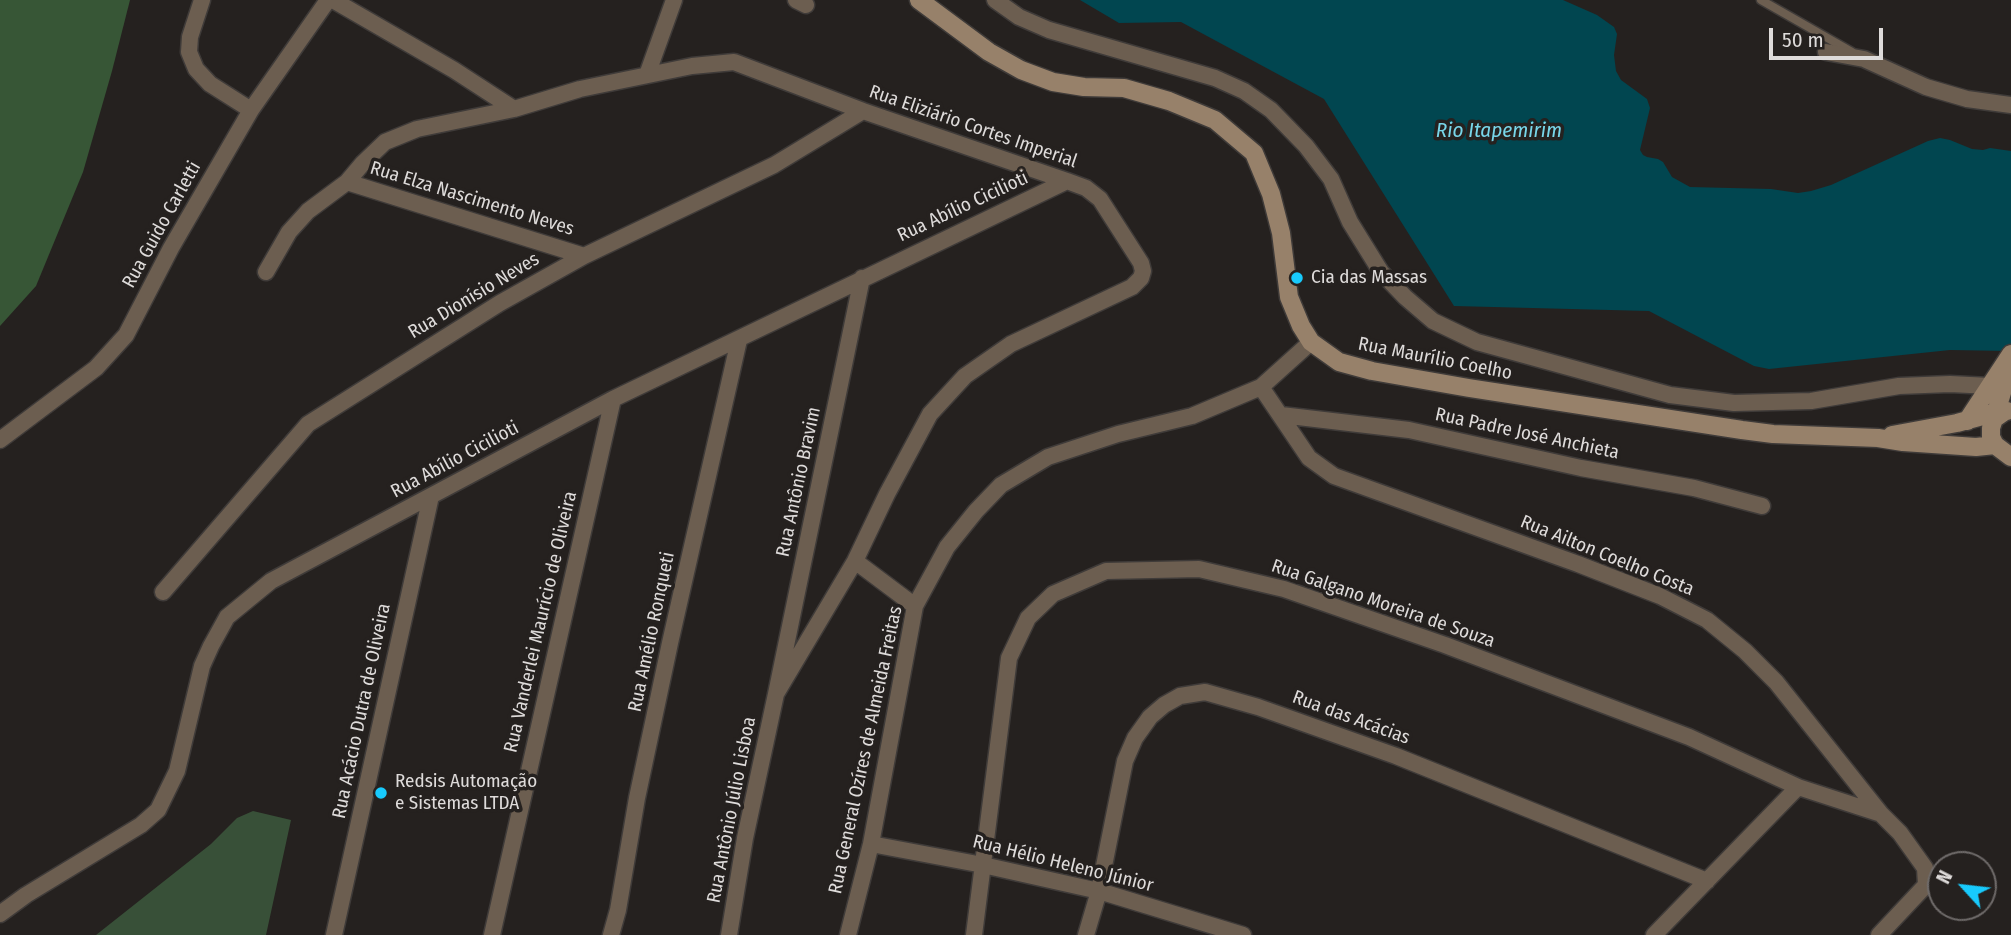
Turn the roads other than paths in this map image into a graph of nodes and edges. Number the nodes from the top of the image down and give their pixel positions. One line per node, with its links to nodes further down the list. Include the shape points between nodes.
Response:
1 (202, 0): 12 (street, via 188,52 210,84)
2 (330, 0): 11 (street); 12 (street, Rua Guido Carletti)
3 (674, 0): 9 (street)
4 (919, 0): 20 (main road, Rua Maurílio Coelho, via 1021,70 1053,82 1124,88 1169,101 1215,120 1254,153 1281,233 1289,297)
5 (995, 0): 22 (street, via 1049,30 1215,78 1271,110 1331,179 1350,222 1381,272 1433,321 1477,342 1670,395 1734,403 1811,401 1899,386)
6 (1762, 0): 8 (lane)
7 (1825, 52): 8 (street)
8 (1864, 59): 10 (street, via 1926,87)
9 (647, 75): 11 (street, Rua Eliziário Cortes Imperial); 13 (street, Rua Eliziário Cortes Imperial, via 734,62)
10 (2011, 105)
11 (514, 109): 15 (street, Rua Eliziário Cortes Imperial, via 417,129 385,142)
12 (251, 110): 29 (street, Rua Guido Carletti, via 170,248 126,335 96,368)
13 (863, 111): 14 (street, Rua Eliziário Cortes Imperial); 16 (street, Rua Dionísio Neves, via 774,165)
14 (1067, 181): 18 (street, Rua Abílio Cicilioti); 33 (street, Rua Eliziário Cortes Imperial, via 1100,199 1141,262 1140,278 1132,287 1011,344 965,376 930,414)
15 (347, 182): 16 (street, Rua Elza Nascimento Neves); 17 (street, Rua Eliziário Cortes Imperial, via 295,225)
16 (584, 256): 34 (street, Rua Dionísio Neves, via 491,308 308,424)
17 (266, 272)
18 (862, 278): 19 (street, Rua Abílio Cicilioti); 36 (street, Rua Antônio Bravim)
19 (739, 340): 24 (street, Rua Abílio Cicilioti); 46 (street, Rua Amélio Ronqueti)
20 (1311, 342): 23 (street, Rua General Ozíres de Almeida Freitas); 28 (main road, Rua Maurílio Coelho, via 1339,362 1469,388 1773,434)
21 (2011, 353): 22 (main road); 25 (main road)
22 (1990, 386): 27 (main road)
23 (1261, 387): 26 (street, Rua Ailton Coelho Costa); 35 (street, Rua General Ozíres de Almeida Freitas, via 1192,416 1118,433 1048,457 1001,485 947,547)
24 (612, 399): 31 (street, Rua Abílio Cicilioti); 45 (street, Rua Vanderlei Maurício de Oliveira)
25 (2002, 413): 27 (main road); 30 (main road, via 1991,428 1991,437)
26 (1280, 415): 32 (street, Rua Padre José Anchieta, via 1409,430); 38 (street, Rua Ailton Coelho Costa, via 1309,458 1334,476 1578,564 1660,596 1707,621 1776,682)
27 (1966, 421): 28 (main road)
28 (1878, 438): 30 (main road)
29 (0, 440)
30 (2005, 451)
31 (431, 496): 43 (street, Rua Abílio Cicilioti, via 271,581 228,617 202,666 177,771 158,810); 44 (street, Rua Acácio Dutra de Oliveira)
32 (1762, 506)
33 (855, 561): 35 (street); 36 (street, Rua Eliziário Cortes Imperial)
34 (163, 592)
35 (915, 606): 39 (street, Rua General Ozíres de Almeida Freitas)
36 (776, 694): 47 (street, Rua Antônio Júlio Lisboa)
37 (1798, 787): 38 (street, Rua Galgano Moreira de Souza); 40 (street, Rua Galgano Moreira de Souza, via 1689,737 1284,589 1199,569 1106,571 1053,594 1028,618 1009,658); 41 (street)
38 (1881, 814): 53 (street, Rua Ailton Coelho Costa, via 1925,868 1926,885)
39 (871, 844): 40 (street, Rua Hélio Heleno Júnior); 48 (street, Rua General Ozíres de Almeida Freitas)
40 (983, 865): 42 (street, Rua Hélio Heleno Júnior); 49 (street, Rua Galgano Moreira de Souza)
41 (1707, 881): 42 (street, Rua das Acácias, via 1396,756 1205,692 1180,696 1164,705 1135,738 1125,761); 52 (street)
42 (1099, 891): 50 (street, Rua das Acácias); 51 (street, Rua Hélio Heleno Júnior)
43 (0, 915)
44 (334, 935)
45 (492, 935)
46 (611, 935)
47 (729, 935)
48 (848, 935)
49 (974, 935)
50 (1086, 935)
51 (1243, 935)
52 (1654, 935)
53 (1879, 935)

